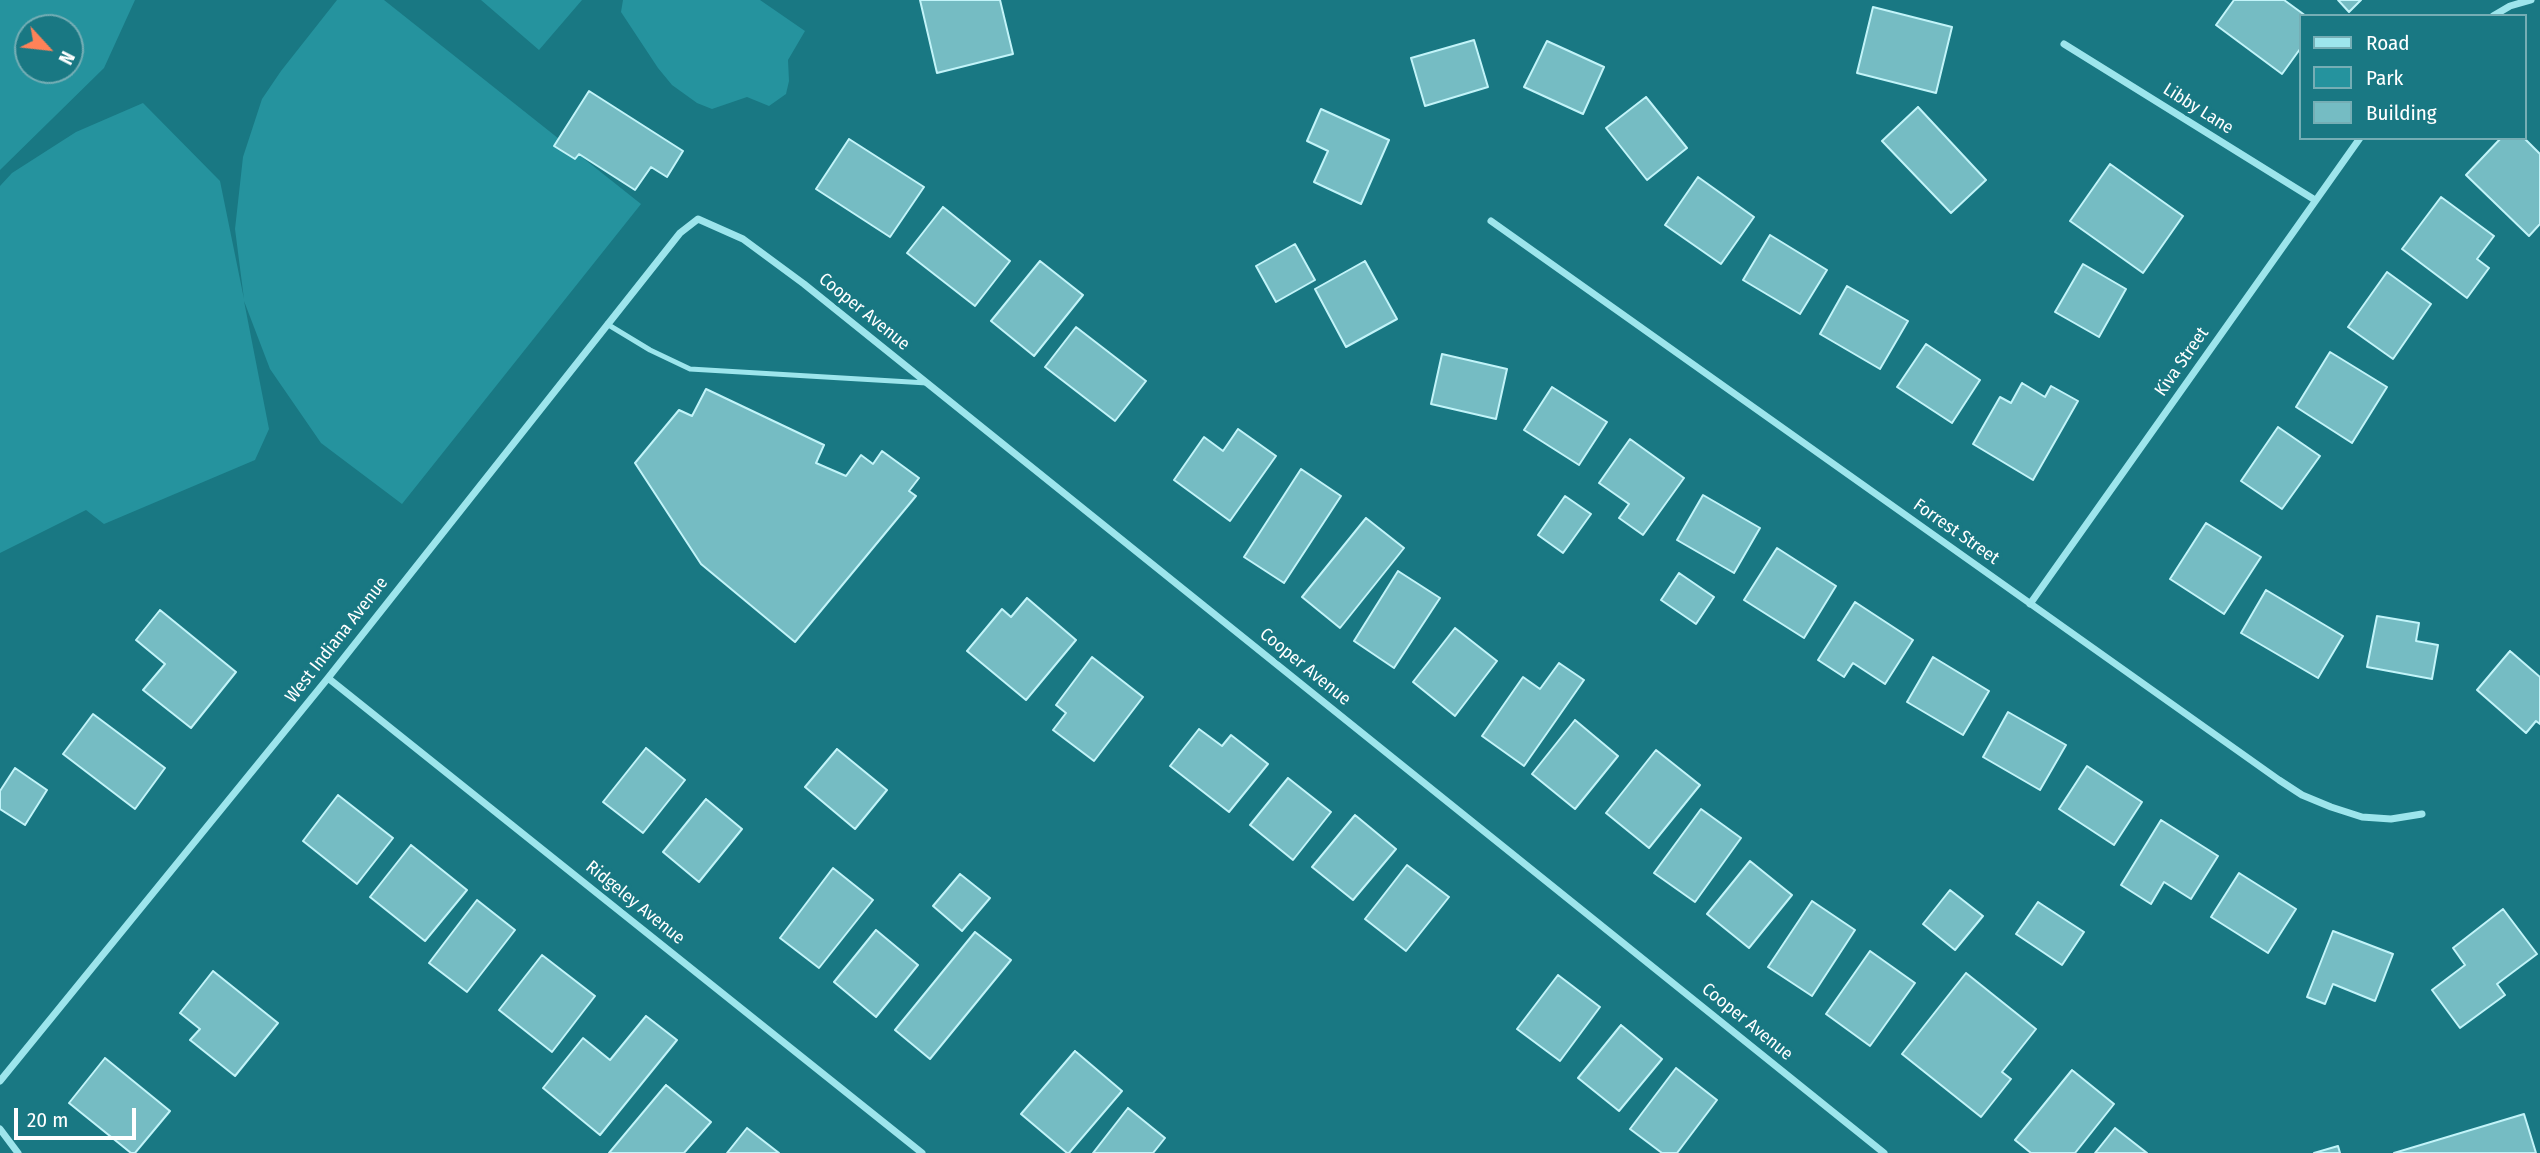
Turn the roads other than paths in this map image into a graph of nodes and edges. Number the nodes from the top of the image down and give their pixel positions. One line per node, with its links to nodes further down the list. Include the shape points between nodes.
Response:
1 (2531, 0): 2 (street)
2 (2496, 14)
3 (2064, 44): 5 (street, Libby Lane)
4 (2359, 140): 5 (street, Kiva Street)
5 (2315, 200): 10 (street, Kiva Street)
6 (698, 219): 8 (street, West Indiana Avenue, via 680,233); 9 (street, Cooper Avenue, via 743,239)
7 (1491, 221): 10 (street, Forrest Street)
8 (607, 324): 9 (lane, via 690,369); 11 (street, West Indiana Avenue)
9 (927, 383): 17 (street, Cooper Avenue)
10 (2030, 604): 12 (street, Forrest Street, via 2302,794 2362,817)
11 (328, 678): 13 (street, West Indiana Avenue); 16 (street, Ridgeley Avenue)
12 (2422, 814)
13 (0, 1081)
14 (0, 1129): 15 (street)
15 (18, 1153)
16 (922, 1153)
17 (1884, 1153)

